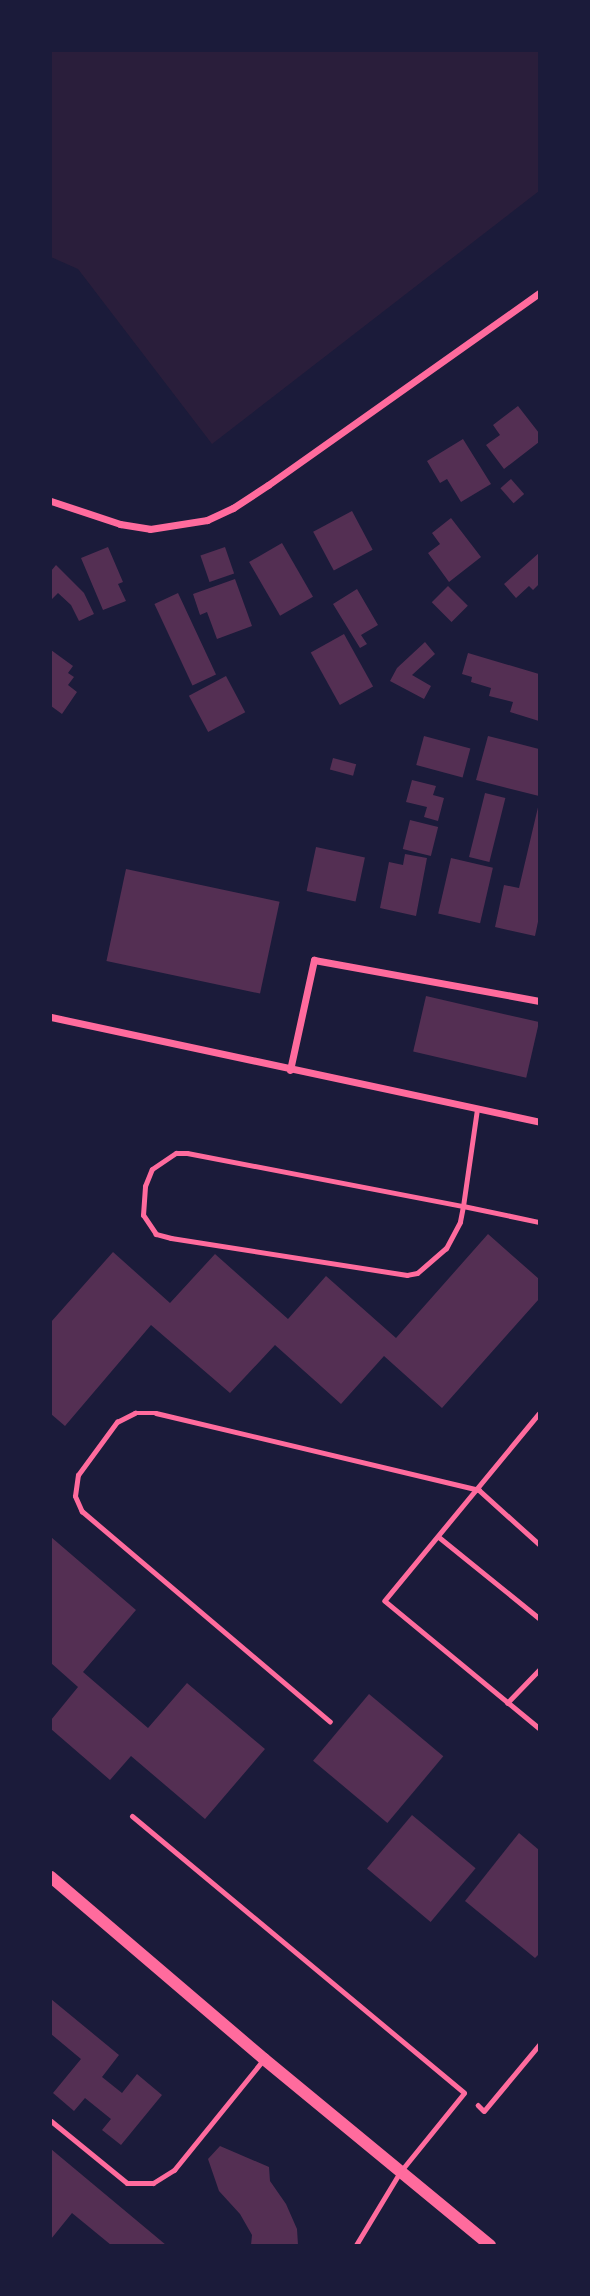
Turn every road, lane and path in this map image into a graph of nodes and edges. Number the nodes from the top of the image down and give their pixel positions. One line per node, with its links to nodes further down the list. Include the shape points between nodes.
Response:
1 (539, 293): 2 (street, via 268,485 207,520 150,529)
2 (51, 501)
3 (539, 1001): 5 (street, via 314,960)
4 (51, 1017): 5 (street)
5 (290, 1070): 6 (street)
6 (477, 1109): 7 (street); 8 (lane)
7 (539, 1122)
8 (463, 1206): 8 (lane, via 446,1248 426,1268 407,1275 171,1238 156,1234 143,1215 152,1168 176,1153); 9 (lane)
9 (539, 1222)
10 (539, 1414): 11 (path)
11 (479, 1490): 12 (path); 13 (path); 17 (path, via 146,1412 117,1422 84,1465 75,1487 82,1512)
12 (439, 1537): 14 (path); 16 (path, via 385,1601)
13 (539, 1544)
14 (539, 1618)
15 (539, 1670): 16 (path)
16 (507, 1703): 18 (path)
17 (330, 1722)
18 (539, 1728)
19 (131, 1816): 23 (lane)
20 (51, 1877): 22 (street)
21 (539, 2045): 23 (path, via 484,2111)
22 (264, 2059): 24 (lane, via 174,2171 153,2183 127,2183); 25 (street)
23 (464, 2093): 25 (lane)
24 (51, 2121)
25 (400, 2172): 26 (street); 27 (lane)
26 (485, 2243)
27 (356, 2245)

